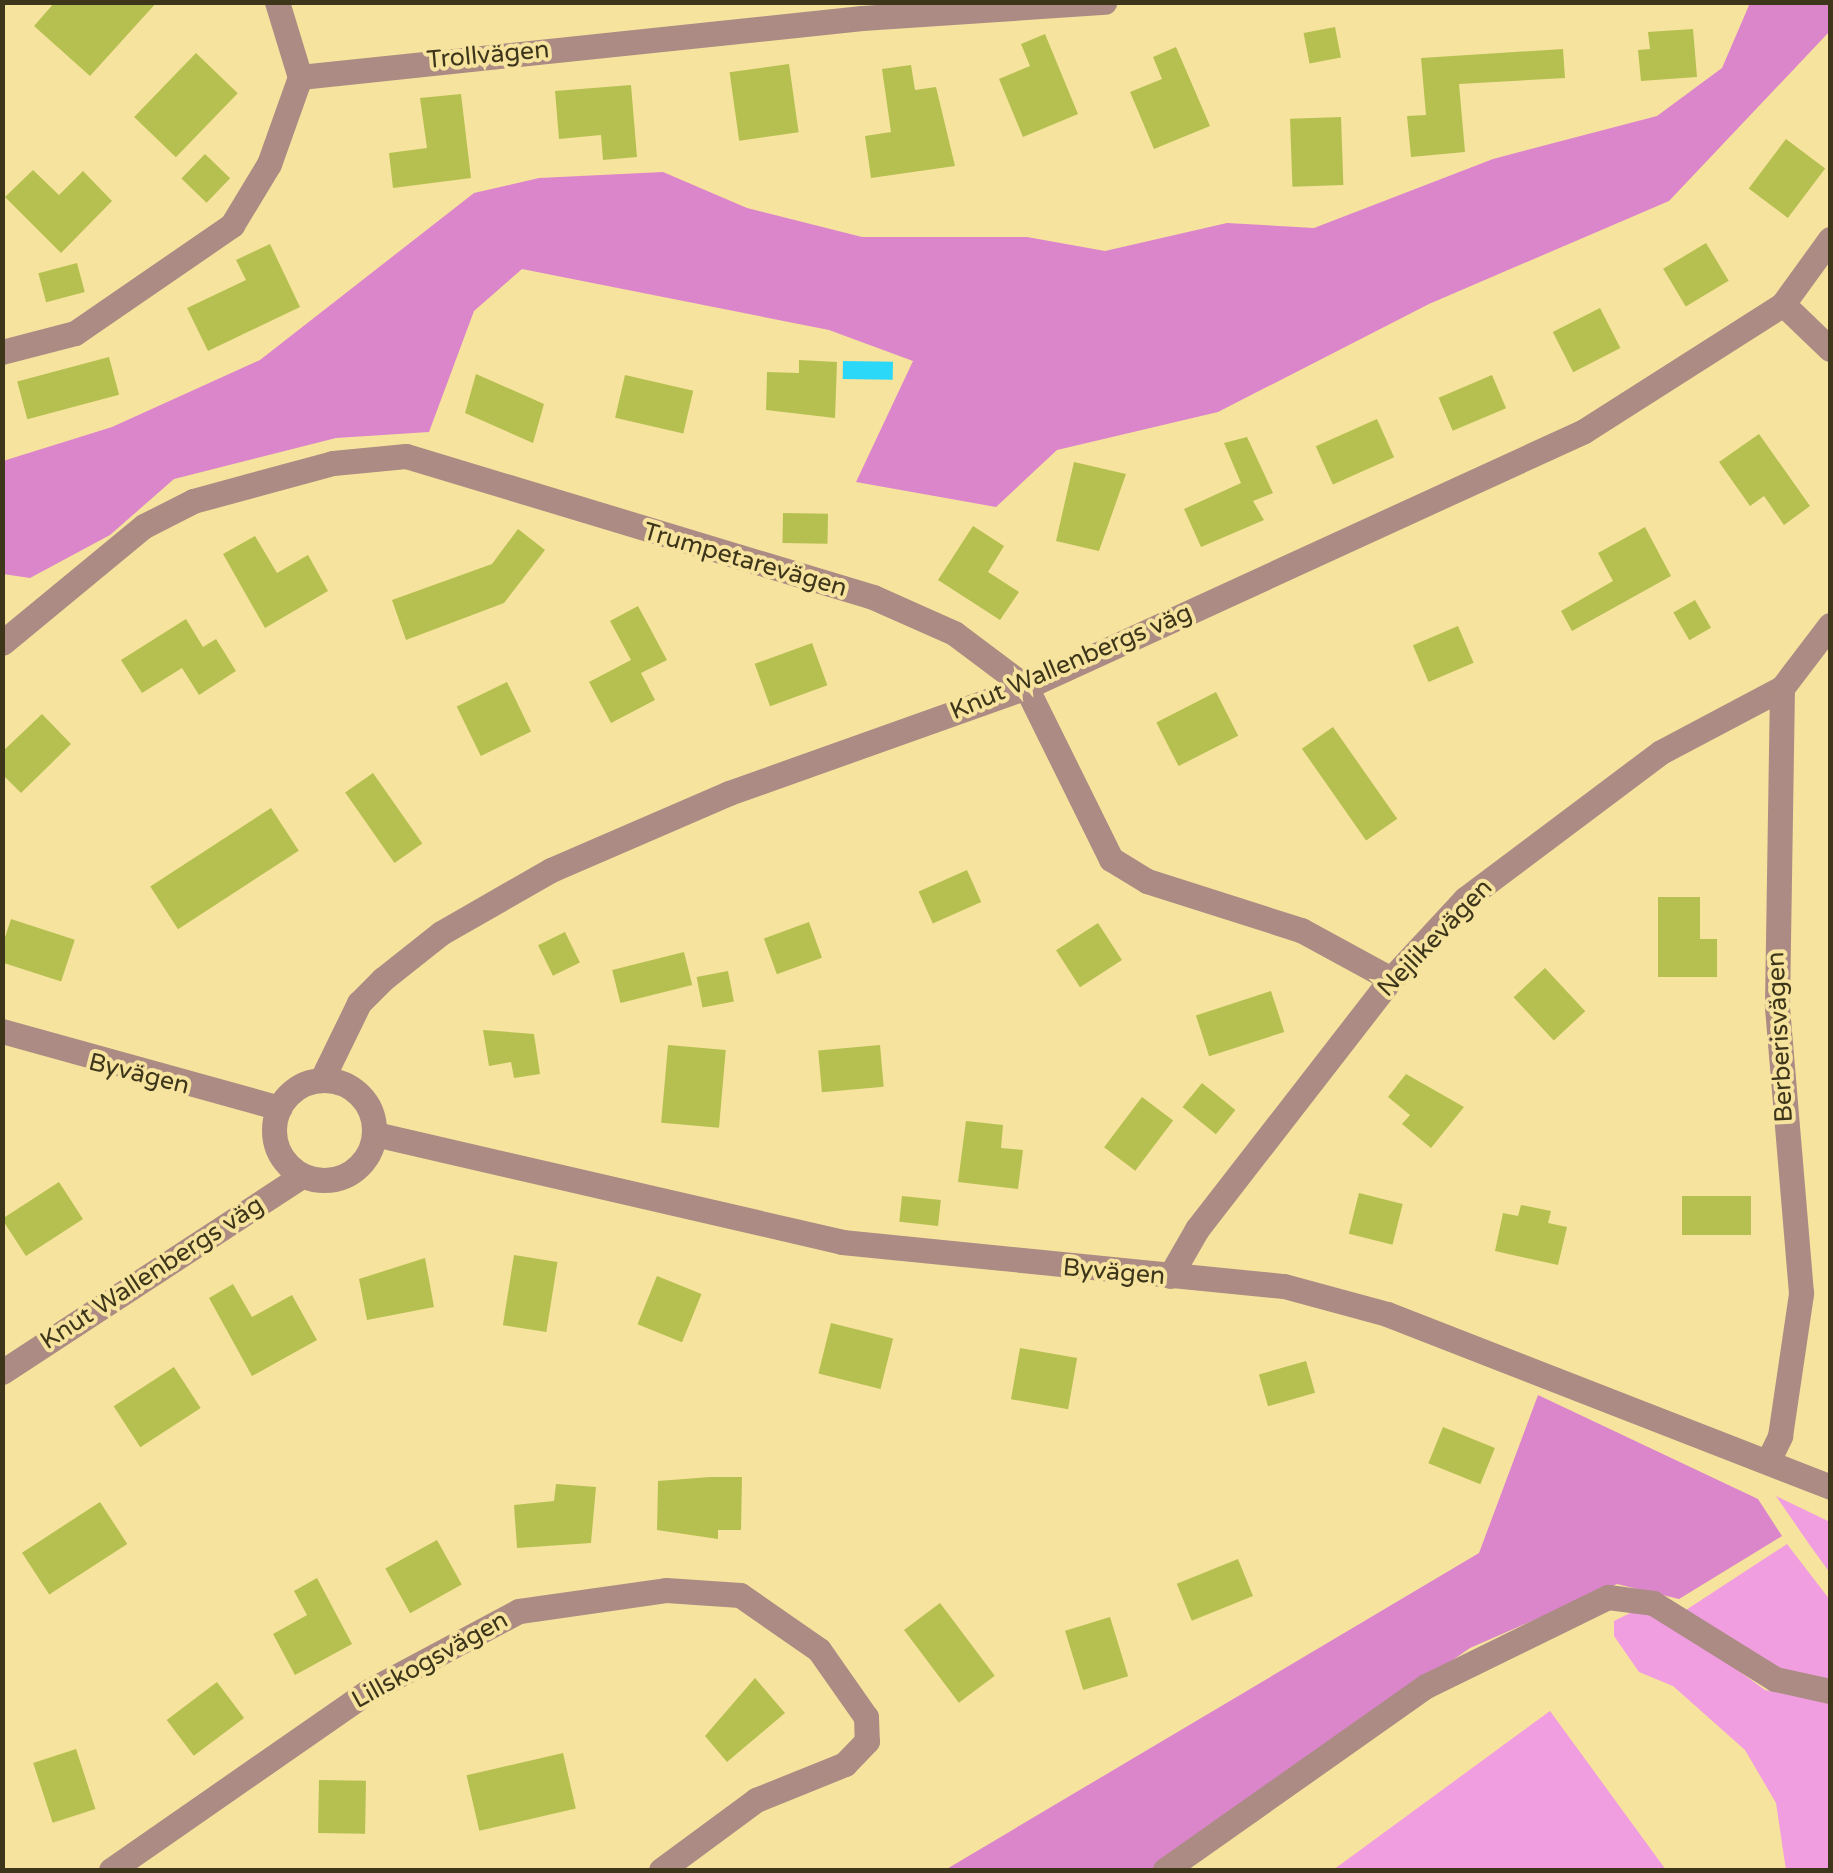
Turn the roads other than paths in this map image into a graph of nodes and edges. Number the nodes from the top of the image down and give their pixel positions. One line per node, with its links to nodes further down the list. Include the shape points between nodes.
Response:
1 (277, 2): 3 (street)
2 (1104, 2): 3 (street, Trollvägen, via 862,18)
3 (300, 78): 7 (street, via 269,164 232,225 75,333)
4 (1830, 239): 5 (street, Knut Wallenbergs väg)
5 (1783, 304): 6 (street); 10 (street, Knut Wallenbergs väg, via 1584,431)
6 (1830, 349)
7 (2, 352)
8 (1830, 625): 11 (street)
9 (2, 643): 10 (street, Trumpetarevägen, via 144,526 193,501 332,463 406,456 873,597 995,656)
10 (1026, 687): 12 (street, Trumpetarevägen, via 1111,859 1147,881 1302,930); 14 (street, Knut Wallenbergs väg, via 729,793 551,870 440,933 383,979 360,1003)
11 (1782, 688): 12 (street, Nejlikevägen, via 1580,809 1465,899); 20 (street, Berberisvägen, via 1776,1005 1801,1293 1780,1436)
12 (1391, 979): 18 (street, Nejlikevägen, via 1196,1228)
13 (2, 1032): 15 (street, Byvägen)
14 (322, 1079): 15 (street); 16 (street, via 362,1096)
15 (278, 1108): 17 (street, via 279,1154)
16 (374, 1134): 17 (street, via 346,1175); 18 (street, Byvägen, via 842,1242)
17 (302, 1176): 19 (street, Knut Wallenbergs väg)
18 (1170, 1276): 20 (street, Byvägen, via 1284,1286 1387,1314)
19 (2, 1372)
20 (1768, 1461): 21 (street, Byvägen)
21 (1830, 1487)
22 (1830, 1691): 25 (street, via 1775,1679 1654,1603 1608,1597 1426,1686)
23 (111, 1870): 24 (street, Lillskogsvägen, via 367,1692 474,1632 562,1601 666,1590 740,1596 818,1650 866,1717 867,1741 845,1764 756,1800)
24 (661, 1870)
25 (1166, 1870)

